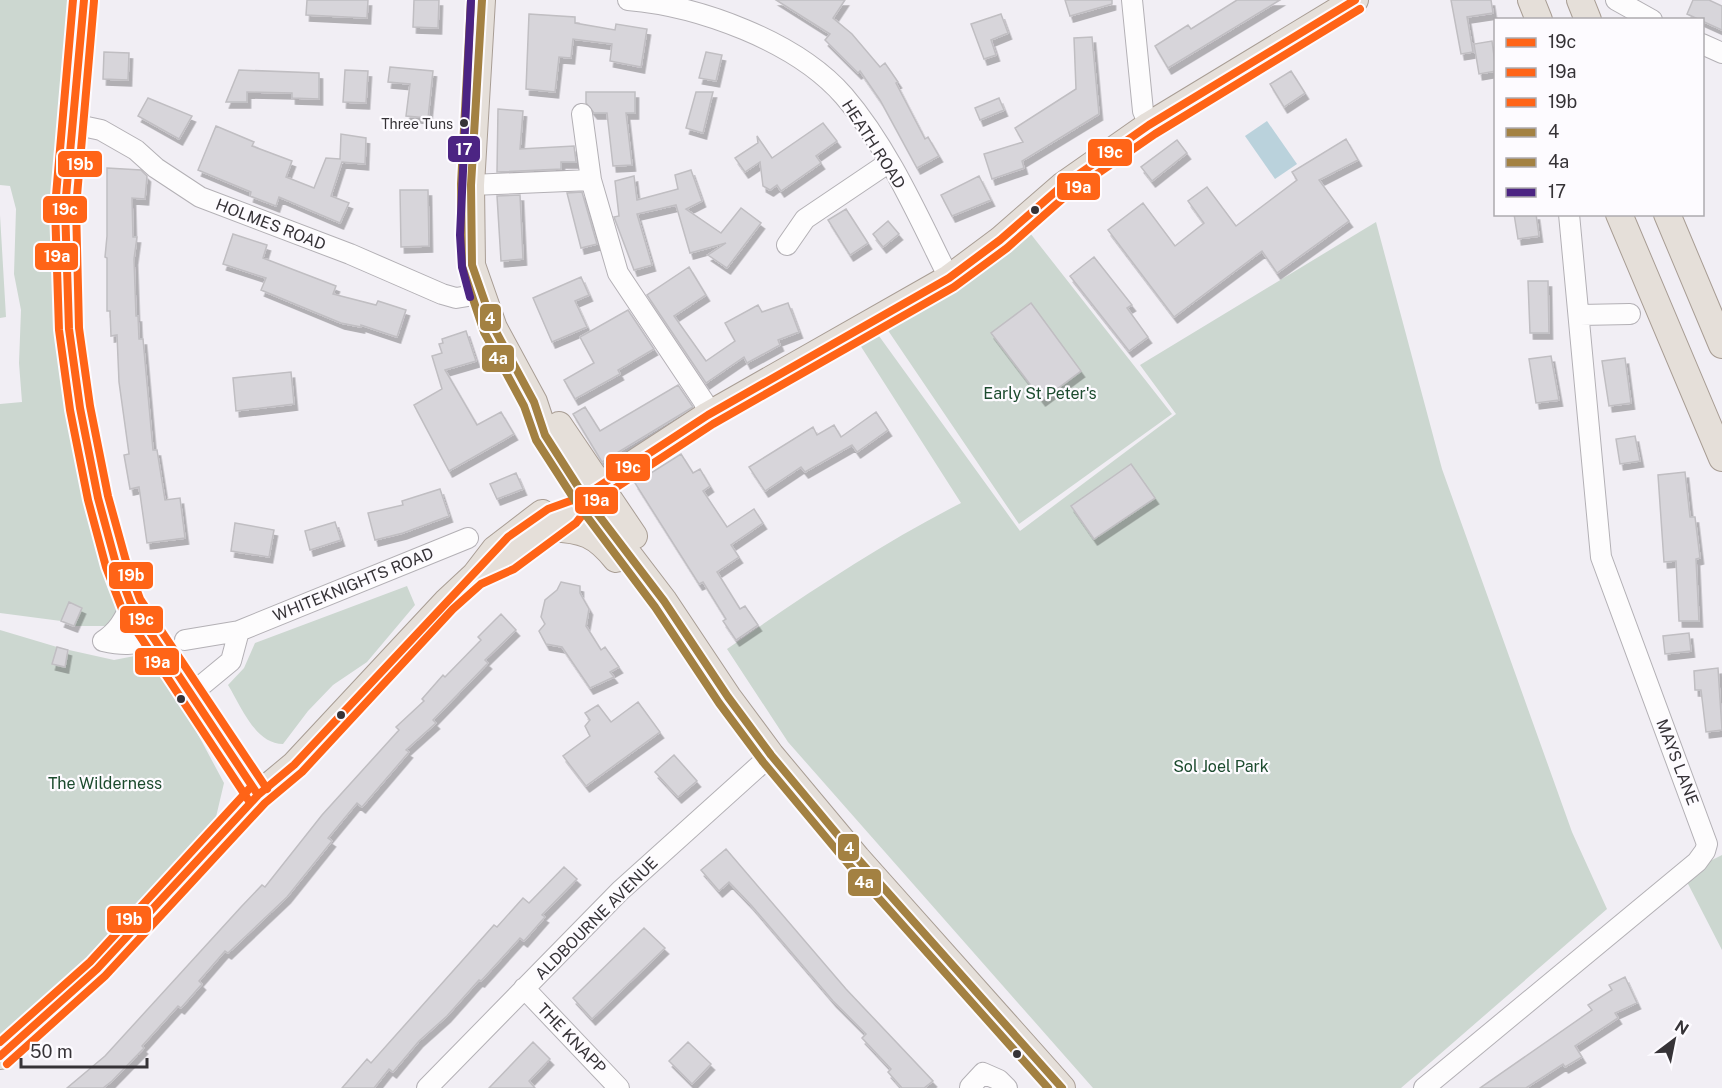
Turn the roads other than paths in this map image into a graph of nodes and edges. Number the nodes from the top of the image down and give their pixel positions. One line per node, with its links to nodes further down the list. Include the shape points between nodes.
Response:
1 (84, 0): 15 (street)
2 (482, 0): 19 (main road)
3 (628, 0): 17 (street, HEATH ROAD, via 707,15 811,65 844,96)
4 (1132, 0): 16 (street, via 1143,111)
5 (1355, 0): 16 (main road)
6 (1531, 0): 9 (main road)
7 (1580, 0): 10 (main road)
8 (1616, 0): 11 (street)
9 (1538, 18)
10 (1587, 18)
11 (1648, 18)
12 (1704, 45): 13 (street)
13 (1722, 53)
14 (582, 114): 18 (street)
15 (73, 124): 25 (street, HOLMES ROAD, via 101,130 119,140 200,197 442,294 456,298); 36 (street, via 65,207 69,329 98,498)
16 (1149, 125): 24 (main road, via 1062,186)
17 (888, 162): 23 (street, via 805,219); 24 (street, HEATH ROAD)
18 (591, 180): 19 (street); 29 (street, via 618,273 704,402)
19 (471, 184): 25 (main road, via 472,265)
20 (1569, 216): 27 (street, MAYS LANE)
21 (1620, 216): 30 (main road)
22 (1668, 216): 28 (main road)
23 (787, 245)
24 (949, 278): 29 (main road)
25 (480, 294): 31 (main road, via 501,345 534,402 545,435)
26 (1630, 314): 27 (street)
27 (1580, 315): 50 (street, MAYS LANE, via 1601,557 1705,834 1705,851 1634,916)
28 (1722, 345)
29 (708, 415): 31 (main road)
30 (1722, 458)
31 (591, 490): 32 (main road, via 570,515); 34 (main road, via 548,509 508,537); 35 (main road)
32 (552, 528): 34 (main road, via 509,560); 35 (main road, via 594,536 645,596)
33 (468, 538): 37 (street, WHITEKNIGHTS ROAD)
34 (475, 575): 42 (main road, via 294,765)
35 (664, 602): 41 (main road)
36 (131, 604): 38 (street); 38 (street, via 123,623 103,641 124,645)
37 (239, 631): 39 (street, WHITEKNIGHTS ROAD); 40 (street, via 231,661)
38 (152, 638): 40 (street)
39 (185, 640)
40 (190, 694): 42 (street)
41 (771, 755): 43 (street, ALDBOURNE AVENUE, via 620,891); 49 (main road)
42 (258, 795): 44 (main road, via 97,969)
43 (524, 988): 46 (street, ALDBOURNE AVENUE); 47 (street, THE KNAPP)
44 (0, 1056)
45 (970, 1087): 48 (street, via 983,1073)
46 (427, 1088)
47 (620, 1088)
48 (1007, 1088)
49 (1062, 1088)
50 (1424, 1088)

